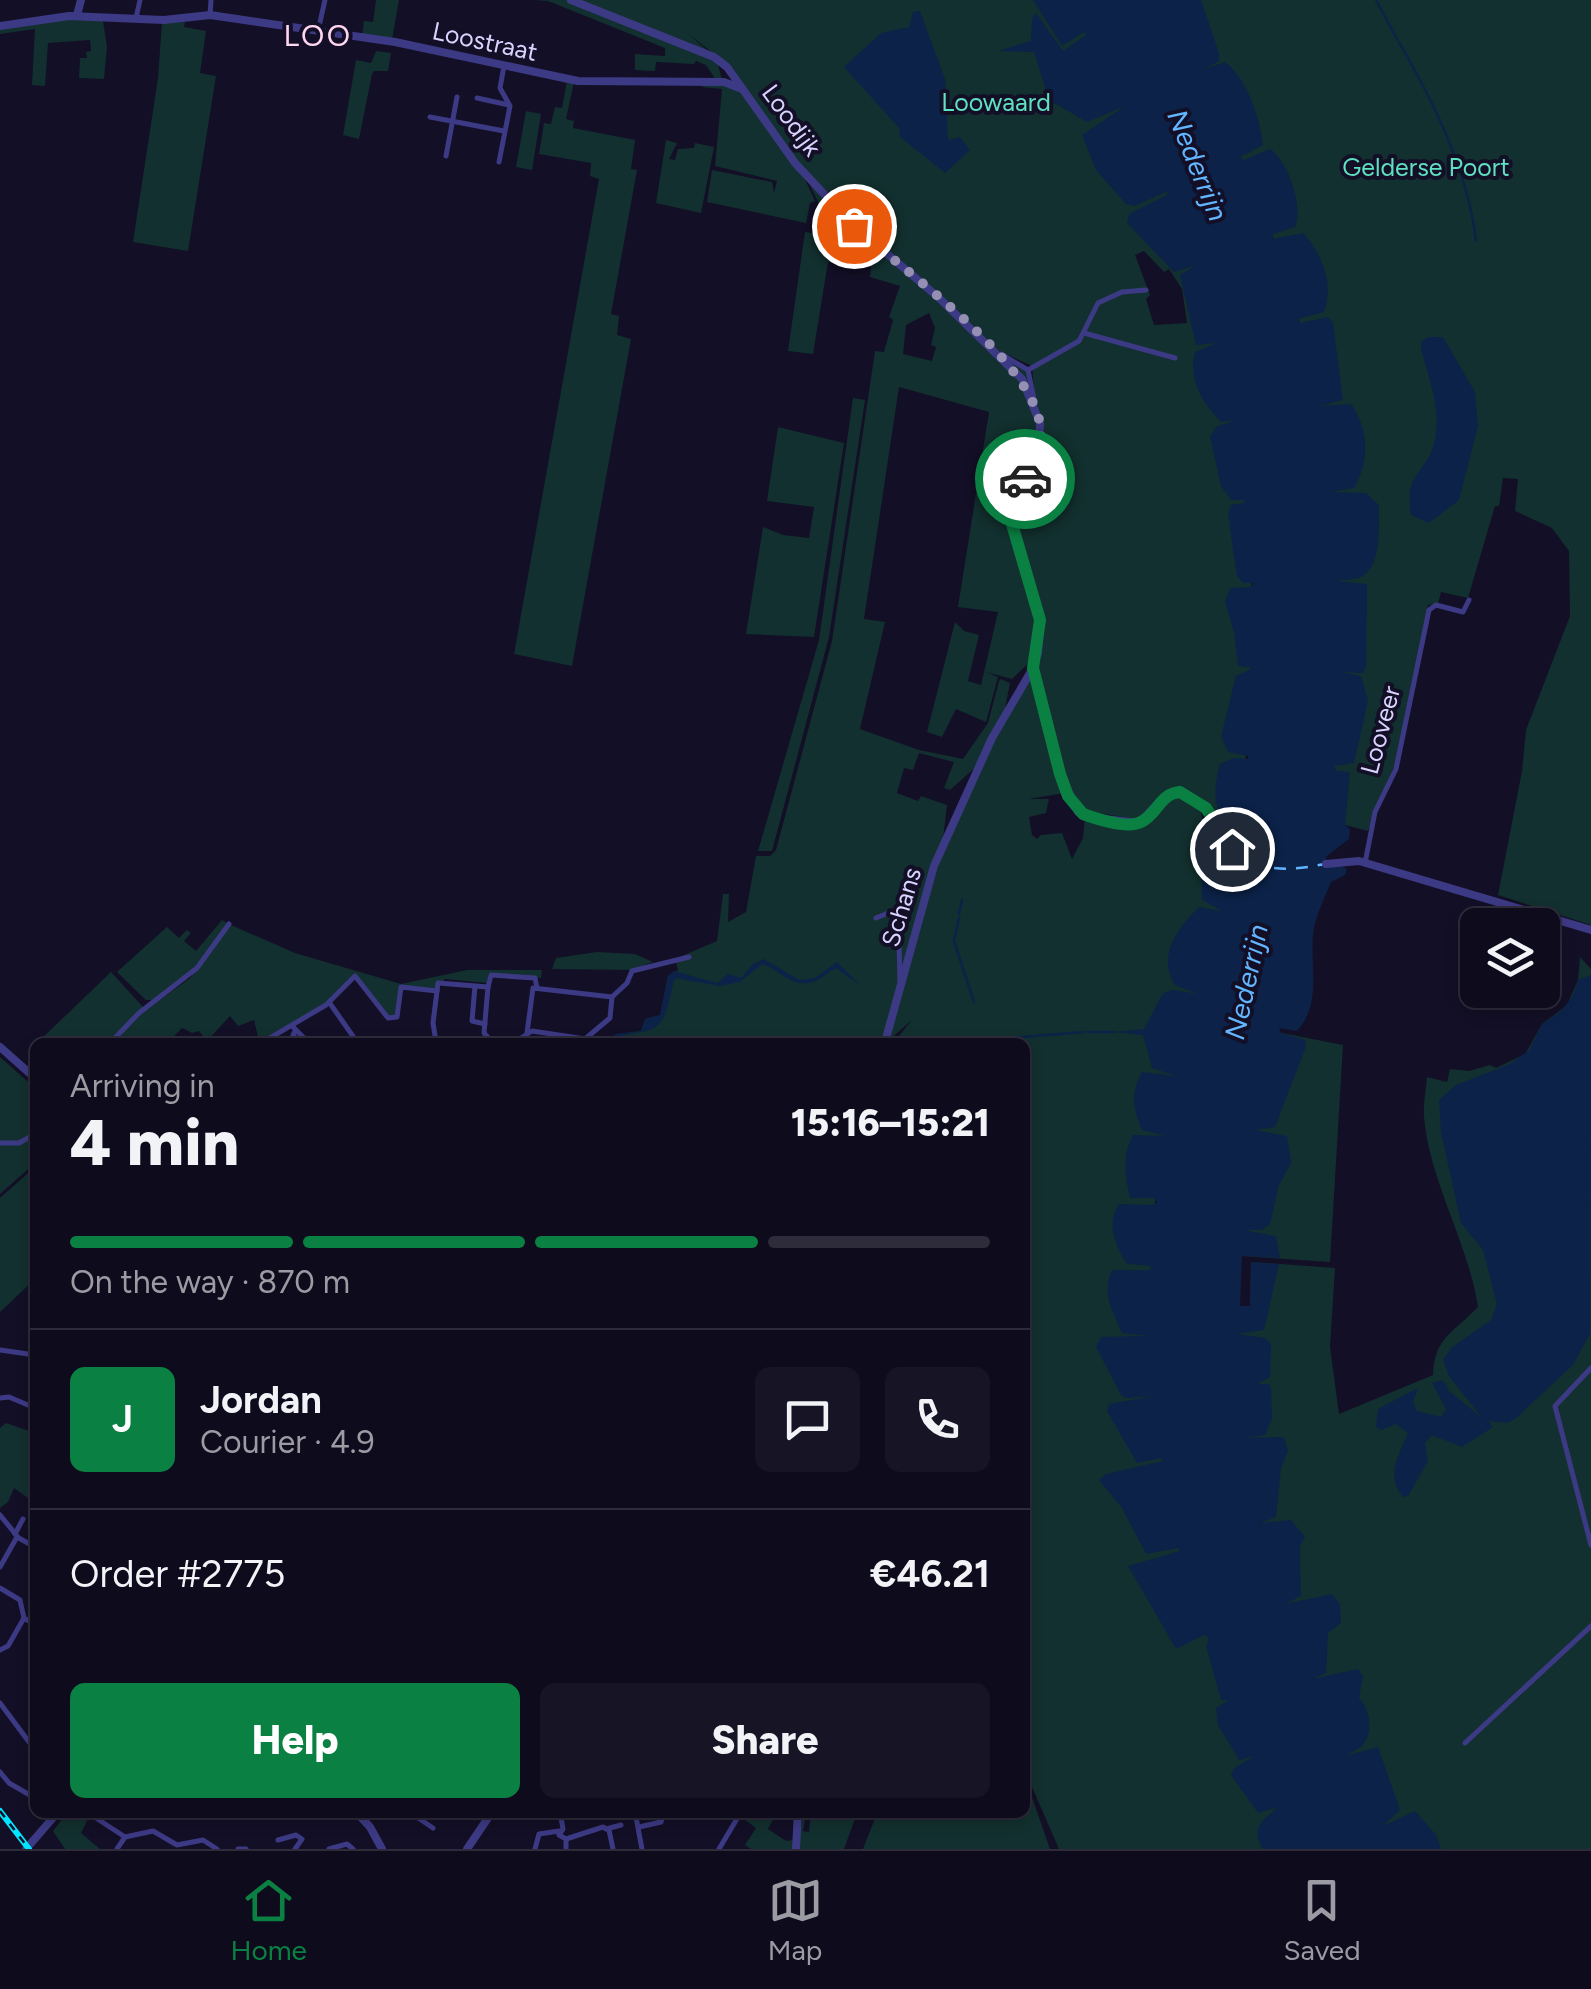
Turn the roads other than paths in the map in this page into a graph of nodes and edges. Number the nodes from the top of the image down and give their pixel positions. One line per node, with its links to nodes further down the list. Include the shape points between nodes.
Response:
1 (81, 0): 7 (street)
2 (140, 0): 8 (street)
3 (211, 0): 6 (street)
4 (325, 0): 10 (street)
5 (571, 0): 11 (street, Loodijk)
6 (210, 15): 8 (street, Loostraat); 10 (street, Loostraat)
7 (77, 16): 8 (street, Loostraat); 9 (street, Loostraat)
8 (136, 18)
9 (0, 26)
10 (318, 34): 12 (street, Loostraat, via 395,42)
11 (716, 59): 13 (street); 14 (street, Loodijk)
12 (504, 66): 13 (street, Loostraat, via 578,81); 17 (street, via 500,88)
13 (724, 82): 14 (street, Loostraat)
14 (746, 92): 25 (street, Loodijk, via 796,163 853,225)
15 (456, 97): 19 (street)
16 (477, 98): 17 (street)
17 (509, 104): 20 (street)
18 (430, 117): 19 (street)
19 (452, 121): 20 (street); 21 (street)
20 (504, 131): 22 (street)
21 (446, 156)
22 (499, 162)
23 (1146, 290): 24 (street, via 1098,304)
24 (1084, 333): 26 (street); 27 (street)
25 (998, 355): 27 (street); 28 (street, Loodijk)
26 (1175, 358)
27 (1028, 370): 28 (street)
28 (1035, 404): 30 (street, via 1041,441 1012,514 1040,620)
29 (1469, 600): 32 (street, Looveer, via 1460,613 1431,606 1396,769 1376,812)
30 (1033, 668): 31 (street, via 1060,774 1083,814 1139,823 1166,796 1180,792 1206,808); 38 (street, Schans, via 943,843)
31 (1232, 849)
32 (1365, 863): 33 (street); 36 (street)
33 (1326, 864)
34 (876, 918): 38 (street, Schans, via 906,911 898,942)
35 (228, 924): 48 (street, via 197,968)
36 (1591, 930)
37 (688, 957): 43 (street, via 632,972)
38 (900, 982): 58 (street, Schans)
39 (475, 986): 40 (street); 42 (street, via 441,982); 45 (street, via 472,1021)
40 (488, 986): 41 (street, via 491,975 535,978); 45 (street)
41 (537, 988): 43 (street); 47 (street, via 531,990)
42 (437, 991): 44 (street, via 401,988 395,1019 355,976); 53 (street)
43 (612, 997): 57 (street, via 610,1018)
44 (329, 1002): 46 (street); 52 (street)
45 (485, 1024): 54 (street)
46 (294, 1028): 49 (street); 50 (street); 51 (street)
47 (527, 1033): 55 (street); 56 (street)
48 (115, 1038)
49 (271, 1038)
50 (296, 1038)
51 (304, 1038)
52 (353, 1038)
53 (435, 1038)
54 (488, 1038)
55 (520, 1038)
56 (564, 1038)
57 (589, 1038)
58 (885, 1038)
59 (0, 1047): 60 (street)
60 (30, 1074)
61 (30, 1137): 62 (street)
62 (0, 1143)
63 (0, 1350): 64 (street)
64 (30, 1353)
65 (1591, 1368): 72 (street, via 1555,1406)
66 (0, 1398): 67 (street)
67 (30, 1406)
68 (0, 1515): 70 (street)
69 (23, 1520): 70 (street)
70 (16, 1536): 71 (street); 73 (street)
71 (30, 1544)
72 (1591, 1545)
73 (0, 1568)
74 (0, 1588): 75 (street, via 20,1600)
75 (24, 1618): 76 (street); 78 (street)
76 (30, 1621)
77 (1591, 1626): 81 (street)
78 (1, 1648)
79 (0, 1703): 80 (street)
80 (30, 1743)
81 (1465, 1743)
82 (0, 1772): 83 (street)
83 (30, 1795)
84 (53, 1818): 105 (street)
85 (96, 1818): 100 (street)
86 (363, 1818): 111 (street)
87 (418, 1818): 94 (street)
88 (489, 1818): 104 (street)
89 (561, 1818): 99 (street)
90 (636, 1818): 98 (street)
91 (662, 1818): 98 (street)
92 (737, 1818): 116 (street)
93 (797, 1818): 117 (street)
94 (421, 1820): 96 (street)
95 (620, 1825): 97 (street)
96 (433, 1828)
97 (606, 1828): 101 (street); 114 (street)
98 (638, 1828): 115 (street)
99 (559, 1831): 101 (street); 112 (street, via 539,1834)
100 (126, 1837): 103 (street, via 153,1831); 106 (street)
101 (566, 1839): 113 (street)
102 (278, 1840): 108 (street, via 302,1838)
103 (176, 1847): 107 (street, via 203,1840)
104 (472, 1847)
105 (26, 1849)
106 (118, 1849)
107 (216, 1849)
108 (296, 1849)
109 (329, 1849): 110 (street)
110 (353, 1849)
111 (382, 1849)
112 (535, 1849)
113 (566, 1849)
114 (614, 1849)
115 (642, 1849)
116 (719, 1849)
117 (796, 1849)

